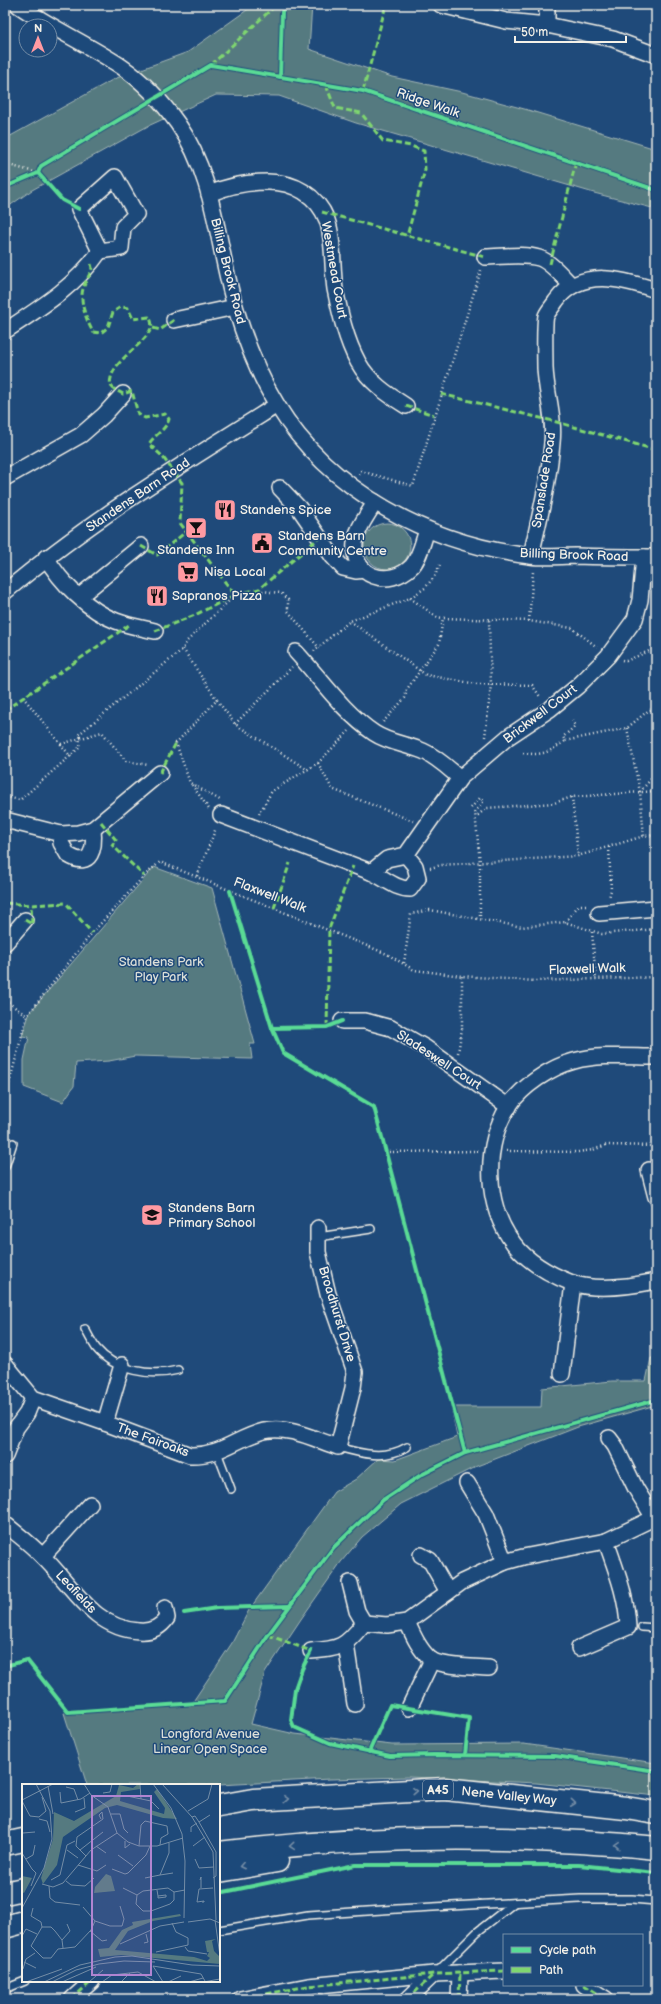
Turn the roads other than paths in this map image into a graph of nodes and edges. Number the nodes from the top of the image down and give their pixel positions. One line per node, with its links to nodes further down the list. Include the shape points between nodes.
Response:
1 (18, 5): 6 (street, Billing Brook Road, via 123,68 143,84 177,123 191,145)
2 (442, 5): 4 (street, via 506,21)
3 (547, 5): 4 (street)
4 (547, 25): 5 (street, via 613,39)
5 (656, 55)
6 (209, 194): 11 (street, Billing Brook Road); 16 (street, Westmead Court, via 240,183 280,182 294,186 316,202 327,221 335,289 358,362 378,388)
7 (100, 250): 7 (street, via 79,208 115,177 136,214 123,227 121,248); 13 (street, via 91,264 57,297)
8 (485, 257): 9 (street, via 539,258 550,264)
9 (572, 286): 10 (street, Spanslade Road, via 591,278 607,278); 22 (street, Spanslade Road, via 562,294 546,316 545,368 553,421 552,443)
10 (656, 290)
11 (235, 307): 12 (street); 15 (street, Billing Brook Road, via 252,357)
12 (174, 320)
13 (5, 331)
14 (122, 394): 17 (street, via 104,415 81,435)
15 (277, 405): 19 (street, Billing Brook Road, via 298,434 323,461); 23 (street, Standens Barn Road, via 188,461)
16 (406, 406)
17 (5, 478)
18 (280, 488): 25 (street, via 299,508 343,568)
19 (375, 502): 20 (street, Billing Brook Road); 25 (street, via 358,532 355,543 355,555)
20 (427, 530): 22 (street, Billing Brook Road, via 476,546); 25 (street, via 418,556 413,565 404,572 388,579 381,579)
21 (141, 546): 27 (street)
22 (531, 556): 24 (street, Billing Brook Road)
23 (46, 557): 26 (street, Standens Barn Road); 27 (street, via 56,574)
24 (650, 557): 31 (street, Brickwell Court, via 635,619 608,656 578,686 490,751)
25 (364, 570)
26 (5, 592)
27 (80, 596): 28 (street, via 97,611 116,621)
28 (155, 631)
29 (299, 655): 31 (street, via 359,721 374,733 422,751)
30 (157, 769): 34 (street)
31 (460, 778): 36 (street, Brickwell Court)
32 (220, 818): 37 (street)
33 (5, 820): 35 (street)
34 (92, 829): 35 (street); 35 (street, via 93,852 84,859 68,856 61,843)
35 (61, 834)
36 (406, 855): 37 (street, via 386,859); 37 (street, via 415,866 418,878 410,889 402,889)
37 (371, 872)
38 (599, 907): 39 (street)
39 (656, 908)
40 (25, 920): 41 (street)
41 (5, 943)
42 (342, 1021): 44 (street, Sladeswell Court, via 365,1021 391,1028 426,1048)
43 (656, 1057): 44 (street, via 594,1058 574,1061 539,1078)
44 (508, 1107): 52 (street, via 498,1131 490,1166 495,1210 514,1244 527,1257 540,1267)
45 (13, 1143): 46 (lane)
46 (5, 1167)
47 (649, 1170): 48 (street)
48 (656, 1197)
49 (371, 1229): 50 (lane)
50 (318, 1233): 61 (street, Broadhurst Drive, via 318,1252 328,1294 355,1372 354,1388)
51 (656, 1282): 52 (street, via 602,1287)
52 (573, 1283): 57 (street)
53 (85, 1329): 55 (lane, via 96,1348 106,1357)
54 (5, 1364): 58 (street)
55 (122, 1365): 56 (lane, via 145,1373 164,1374); 59 (street, The Fairoaks)
56 (178, 1370)
57 (562, 1374)
58 (33, 1398): 59 (street, The Fairoaks); 64 (street, via 27,1413 16,1428)
59 (105, 1423): 63 (street, The Fairoaks, via 190,1455)
60 (609, 1438): 68 (street, via 636,1489)
61 (338, 1447): 62 (lane, via 386,1456); 63 (street, The Fairoaks, via 280,1430 249,1436)
62 (407, 1447)
63 (217, 1452): 66 (lane)
64 (5, 1456)
65 (467, 1483): 73 (street, via 486,1514)
66 (231, 1489)
67 (90, 1504): 72 (street)
68 (655, 1518): 70 (street)
69 (5, 1524): 72 (street, Leafields)
70 (606, 1542): 73 (street); 79 (street, via 622,1587 627,1611)
71 (421, 1555): 75 (street, via 430,1560)
72 (43, 1556): 76 (street, Leafields, via 89,1609 108,1623 126,1631 145,1632 161,1627 167,1618)
73 (505, 1562): 75 (street, via 462,1582)
74 (350, 1583): 78 (street, via 357,1611)
75 (448, 1592): 77 (street)
76 (165, 1608)
77 (406, 1622): 78 (street, via 387,1625); 83 (street, via 422,1650)
78 (364, 1623): 80 (street)
79 (642, 1628): 81 (street)
80 (346, 1644): 82 (street, via 331,1650); 85 (street)
81 (579, 1648)
82 (311, 1651)
83 (432, 1660): 84 (street, via 457,1666); 86 (street)
84 (489, 1668)
85 (355, 1704)
86 (409, 1708)
87 (220, 1805): 88 (highway, Nene Valley Way / A45, one-way to 88, via 253,1800 445,1789)
88 (656, 1813)
89 (22, 1828): 90 (highway)
90 (5, 1830)
91 (532, 1839): 94 (highway, one-way to 91); 95 (highway, one-way to 95, via 359,1840); 96 (highway, one-way to 96, via 263,1862)
92 (22, 1840): 93 (highway)
93 (5, 1844)
94 (656, 1848)
95 (220, 1853)
96 (220, 1871)
97 (22, 1889): 98 (highway)
98 (5, 1893)
99 (656, 1901): 100 (lane, via 580,1899)
100 (514, 1903): 103 (lane, via 308,1915); 106 (lane, via 477,1932)
101 (22, 1922): 102 (highway)
102 (5, 1927)
103 (220, 1930)
104 (503, 1971): 105 (street)
105 (460, 1973): 106 (street); 114 (street)
106 (434, 1974): 112 (street, via 308,1986); 113 (street)
107 (22, 1982): 110 (lane)
108 (91, 1982): 111 (street)
109 (586, 1986): 115 (street)
110 (5, 1989)
111 (72, 1999)
112 (240, 1999)
113 (408, 1999)
114 (460, 1999)
115 (606, 1999)

